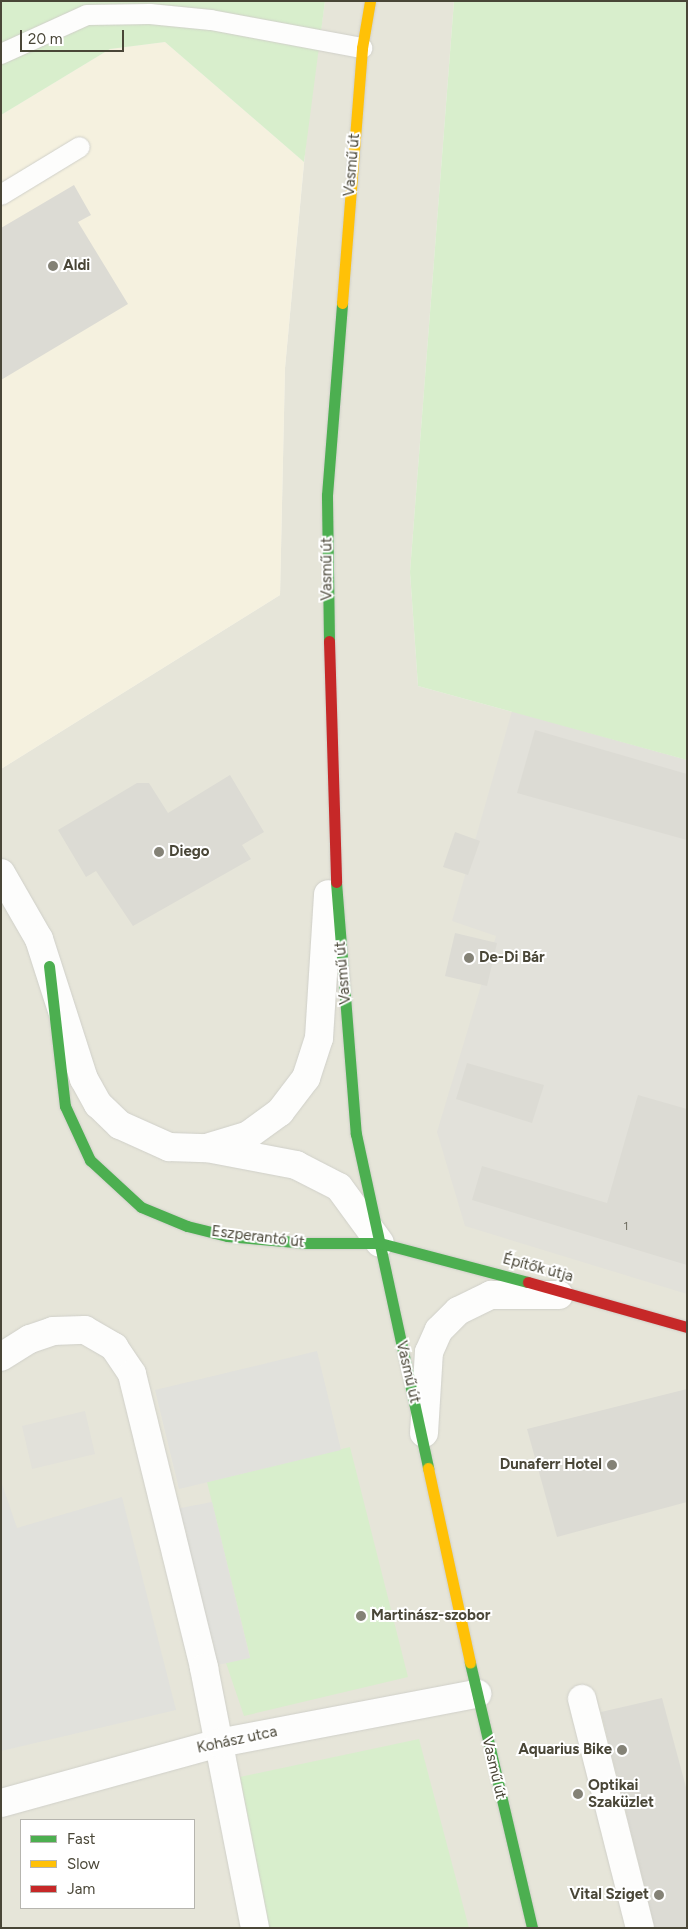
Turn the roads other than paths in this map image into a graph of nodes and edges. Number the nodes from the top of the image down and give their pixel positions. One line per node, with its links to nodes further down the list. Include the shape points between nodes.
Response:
1 (370, 1): 2 (street, Vasmű út)
2 (362, 48): 3 (lane, via 211,20 150,14 87,15); 6 (street, Vasmű út, via 327,495)
3 (1, 54)
4 (80, 147): 5 (lane)
5 (1, 195)
6 (332, 835): 9 (street, Eszperantó út, via 319,1038 306,1078 280,1112 247,1136); 10 (street, Vasmű út, via 356,1134)
7 (1, 874): 8 (street, Eszperantó út, via 38,939)
8 (49, 966): 9 (street, Eszperantó út, via 84,1079 98,1104 120,1125 145,1138 169,1146); 10 (street, Eszperantó út, via 65,1106 90,1160 141,1206 187,1226 227,1236 306,1243)
9 (207, 1148): 10 (street, Eszperantó út, via 296,1166 339,1187)
10 (380, 1243): 11 (street, Építők útja); 14 (street, Vasmű út)
11 (578, 1295): 12 (street, Építők útja); 14 (street, via 491,1294 458,1311 439,1330 429,1352)
12 (687, 1327)
13 (1, 1357): 17 (street, via 30,1339 53,1331 84,1330 114,1347 132,1374)
14 (424, 1442): 15 (street, Vasmű út)
15 (477, 1694): 17 (street, Kohász utca); 20 (street, Vasmű út)
16 (582, 1699): 21 (street)
17 (219, 1743): 18 (street, Kohász utca); 19 (street)
18 (1, 1803)
19 (255, 1928)
20 (532, 1928)
21 (640, 1928)

